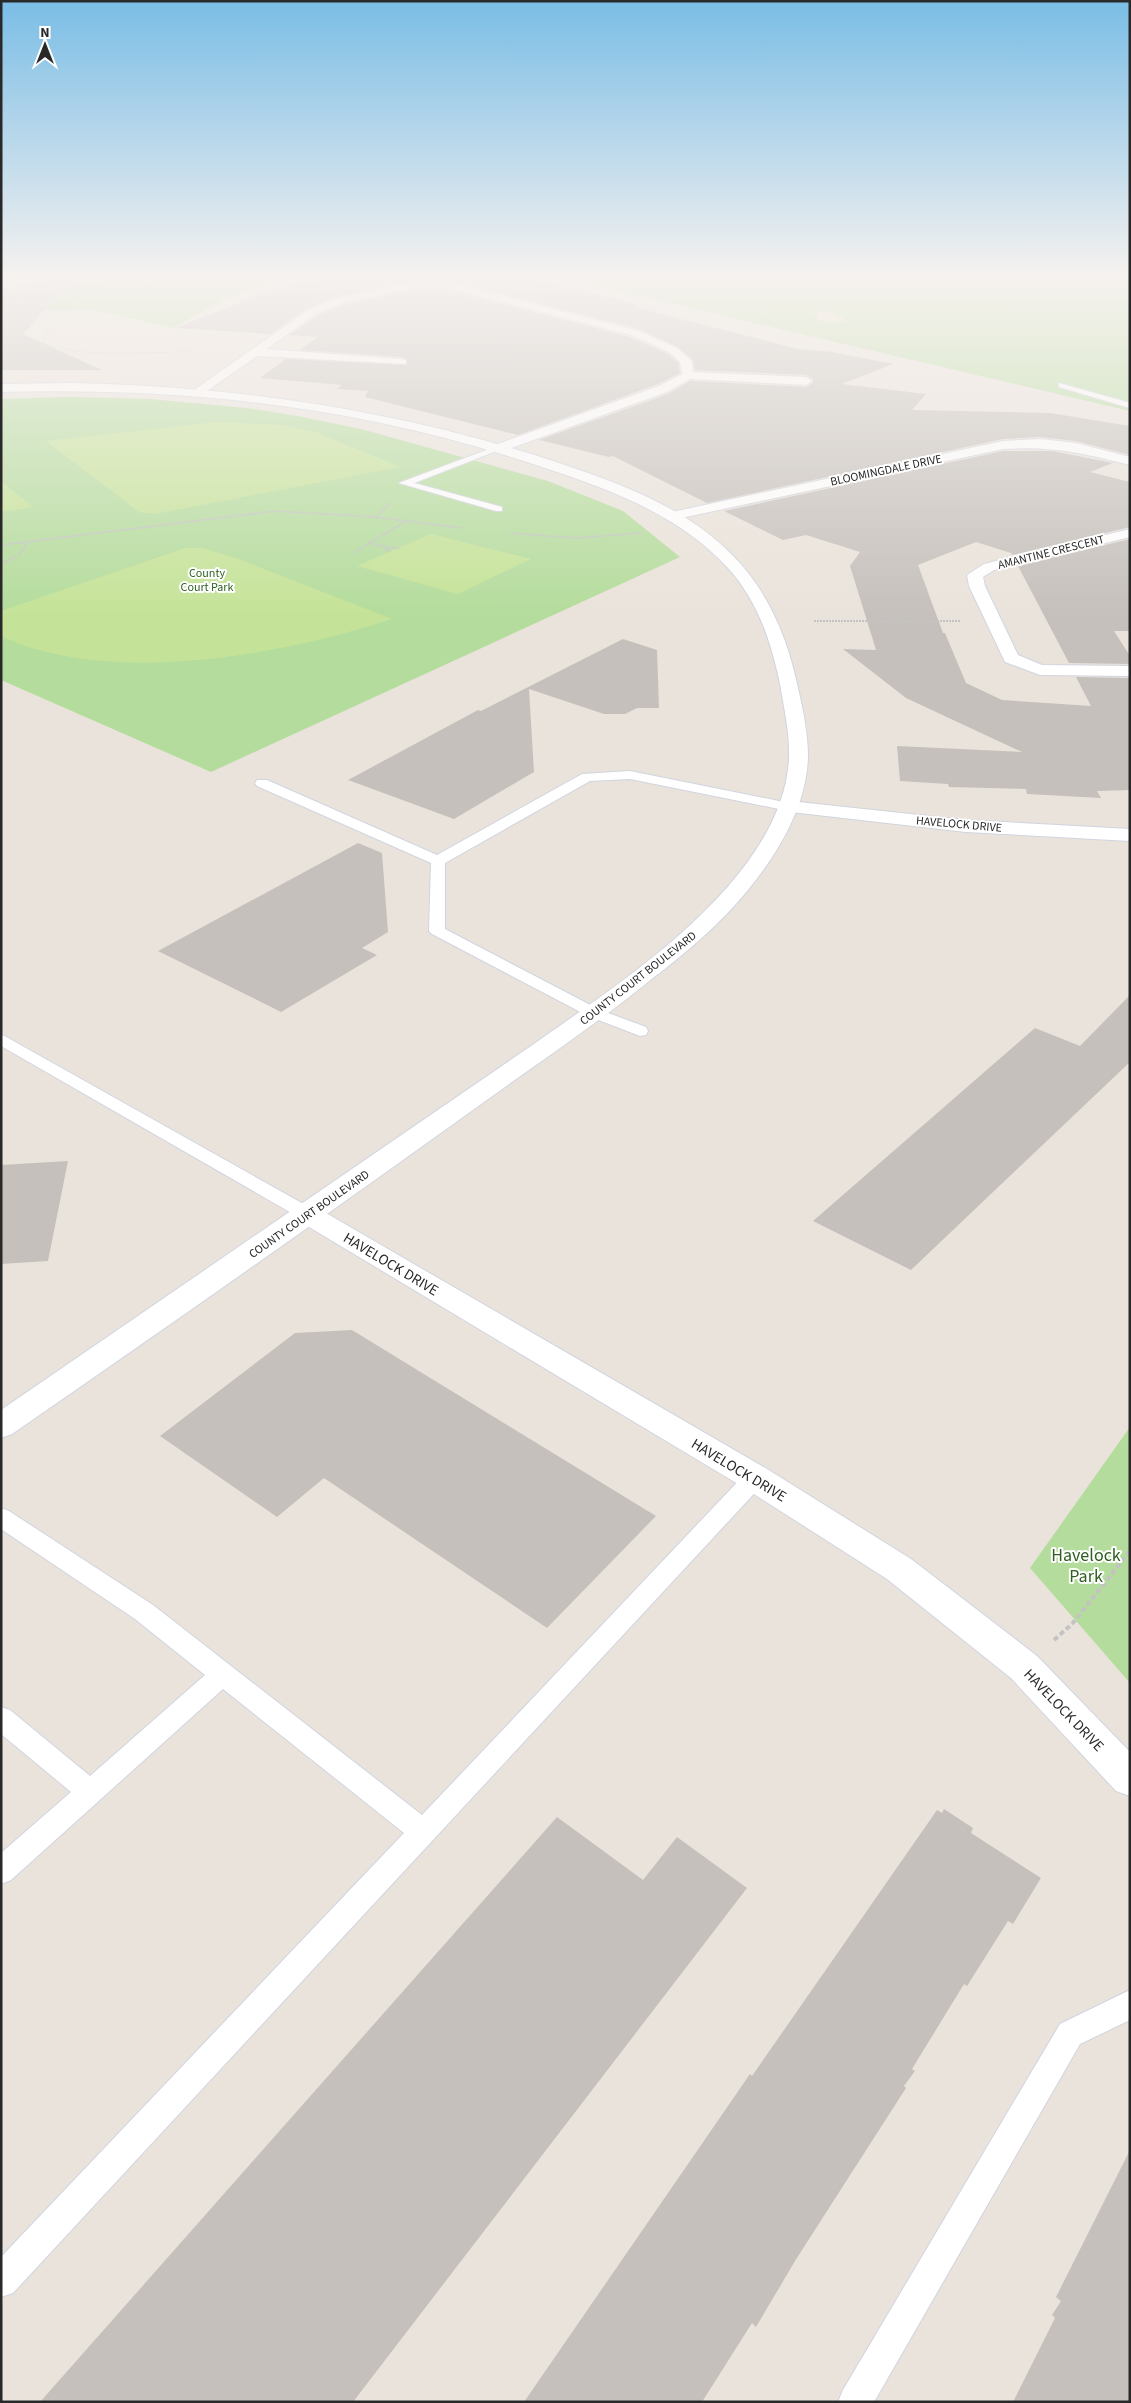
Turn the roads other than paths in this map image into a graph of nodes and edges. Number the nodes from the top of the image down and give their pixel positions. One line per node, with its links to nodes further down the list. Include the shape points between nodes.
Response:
1 (210, 391): 5 (street, COUNTY COURT BOULEVARD, via 298,401 361,413)
2 (657, 391): 5 (street)
3 (1082, 391): 4 (lane)
4 (1130, 406)
5 (500, 448): 7 (lane, via 404,484); 8 (street, COUNTY COURT BOULEVARD, via 598,482)
6 (1130, 461): 8 (street, BLOOMINGDALE DRIVE, via 1067,446 1040,443 1003,445)
7 (499, 509)
8 (672, 516): 12 (street, COUNTY COURT BOULEVARD, via 720,551 749,582 771,619 788,678 799,748)
9 (1130, 533): 10 (street, AMANTINE CRESCENT, via 989,567 975,575 977,586 1011,658 1040,670)
10 (1130, 670)
11 (262, 783): 14 (lane)
12 (789, 807): 13 (street, HAVELOCK DRIVE, via 966,826); 14 (lane, via 630,775 587,777); 15 (street, COUNTY COURT BOULEVARD, via 754,867 698,932)
13 (1130, 835)
14 (438, 861): 15 (lane, via 437,931)
15 (594, 1013): 16 (lane); 18 (street, COUNTY COURT BOULEVARD)
16 (640, 1031)
17 (1, 1038): 18 (lane)
18 (309, 1215): 19 (street, COUNTY COURT BOULEVARD); 20 (street, HAVELOCK DRIVE)
19 (1, 1426)
20 (756, 1478): 24 (street, HAVELOCK DRIVE, via 899,1569 1024,1667); 26 (lane)
21 (1, 1517): 22 (lane, via 144,1612)
22 (223, 1674): 25 (lane); 26 (lane)
23 (1, 1718): 25 (lane)
24 (1130, 1779)
25 (90, 1792): 27 (lane)
26 (423, 1832): 29 (lane)
27 (1, 1871)
28 (1130, 2004): 30 (lane, via 1070,2034)
29 (1, 2281)
30 (855, 2402)

